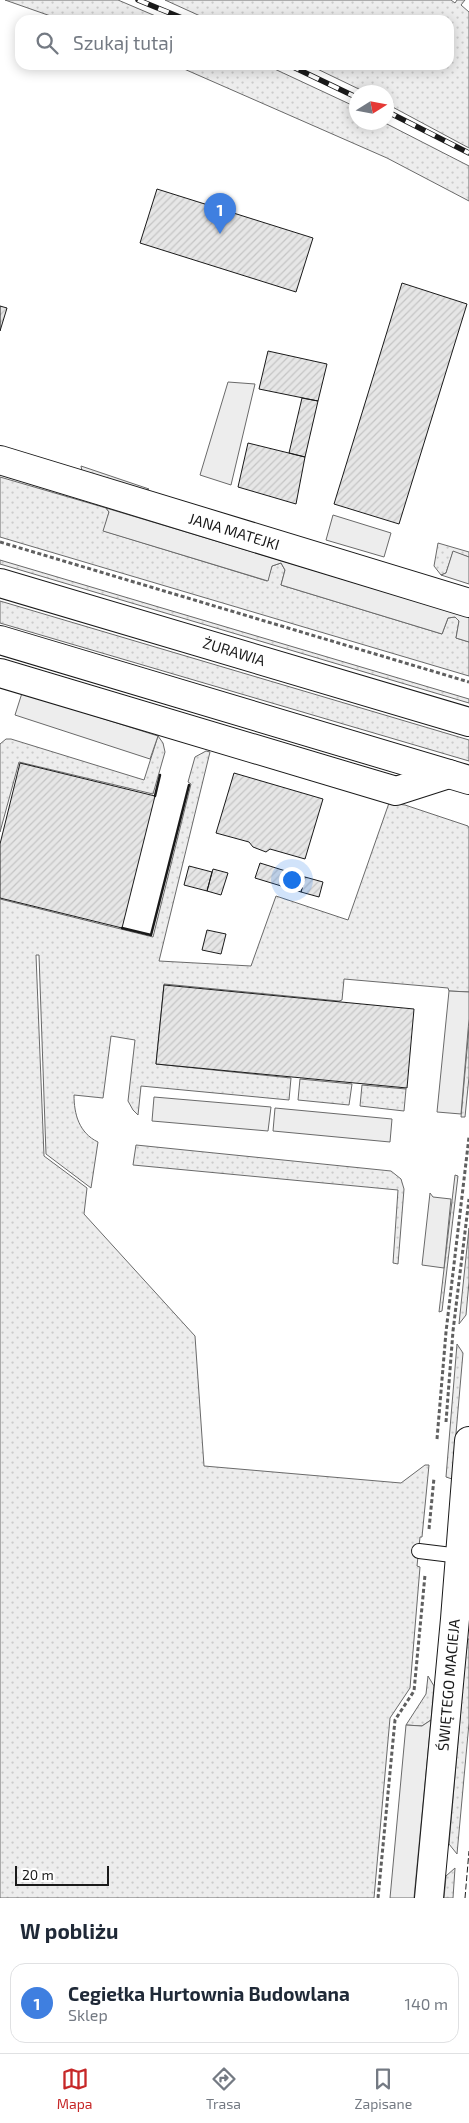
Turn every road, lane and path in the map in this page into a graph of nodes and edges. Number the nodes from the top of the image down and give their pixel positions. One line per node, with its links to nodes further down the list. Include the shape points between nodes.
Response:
1 (0, 460): 4 (street, JANA MATEJKI)
2 (0, 542): 7 (path)
3 (0, 582): 8 (street, ŻURAWIA)
4 (469, 603)
5 (0, 640): 9 (street)
6 (0, 673): 9 (street, via 396,791)
7 (469, 682)
8 (469, 722)
9 (459, 777)
10 (469, 1137): 13 (path)
11 (469, 1199): 12 (path, via 453,1331)
12 (458, 1435): 17 (street, ŚWIĘTEGO MACIEJA)
13 (436, 1448)
14 (434, 1477): 15 (path)
15 (429, 1535)
16 (419, 1552): 17 (lane)
17 (465, 1556): 20 (street, ŚWIĘTEGO MACIEJA)
18 (426, 1568): 19 (path, via 414,1690 395,1720)
19 (378, 1898)
20 (428, 1898)

